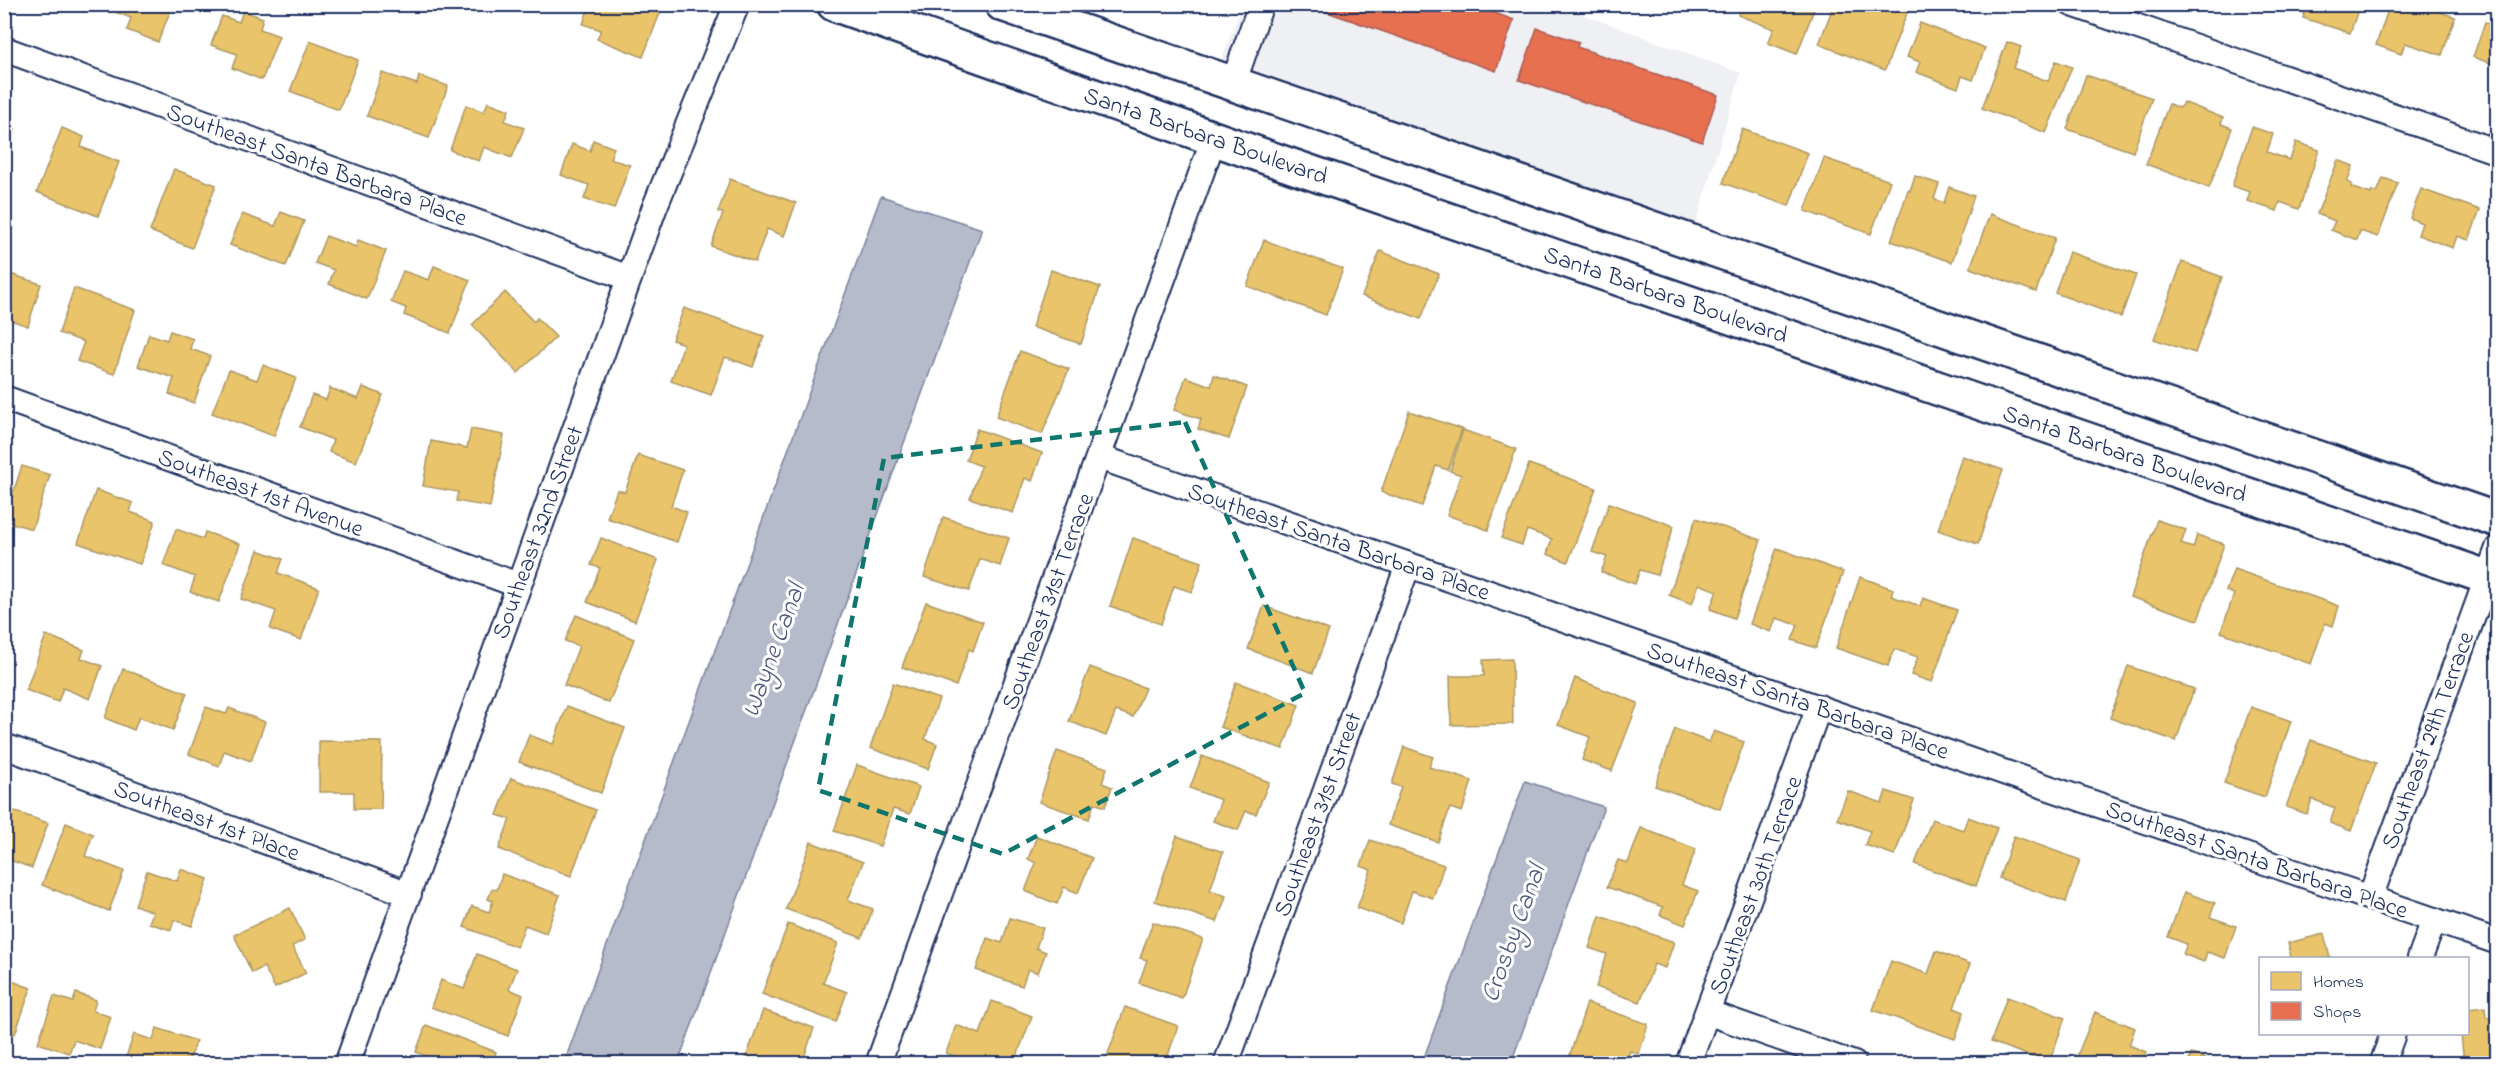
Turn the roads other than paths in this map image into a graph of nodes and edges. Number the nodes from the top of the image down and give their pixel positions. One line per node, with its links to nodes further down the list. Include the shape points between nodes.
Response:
1 (737, 4): 10 (street, Southeast 32nd Street)
2 (834, 4): 8 (main road, Santa Barbara Boulevard)
3 (1002, 4): 7 (main road)
4 (1261, 4): 7 (street)
5 (2072, 4): 9 (street)
6 (4, 49): 10 (street, Southeast Santa Barbara Place)
7 (1233, 84): 13 (main road)
8 (1214, 138): 12 (street, Southeast 31st Terrace); 15 (main road, Santa Barbara Boulevard)
9 (2498, 152)
10 (629, 278): 16 (street, Southeast 32nd Street)
11 (4, 398): 16 (street, Southeast 1st Avenue)
12 (1099, 457): 14 (street, Southeast Santa Barbara Place); 27 (street, Southeast 31st Terrace)
13 (2498, 520)
14 (1408, 565): 17 (street, Southeast Santa Barbara Place); 28 (street, Southeast 31st Street)
15 (2494, 569): 20 (street, Southeast 29th Terrace)
16 (518, 585): 19 (street, Southeast 32nd Street)
17 (1819, 707): 20 (street, Southeast Santa Barbara Place); 24 (street, Southeast 30th Terrace)
18 (4, 746): 19 (street, Southeast 1st Place)
19 (409, 894): 26 (street, Southeast 32nd Street)
20 (2370, 898): 21 (street, Southeast Santa Barbara Place)
21 (2434, 920): 22 (street, Southeast Santa Barbara Place); 23 (street)
22 (2498, 942)
23 (2421, 957)
24 (1709, 1013): 29 (street, Southeast 30th Terrace); 30 (street)
25 (2393, 1035): 31 (street)
26 (347, 1064)
27 (878, 1064)
28 (1226, 1064)
29 (1688, 1064)
30 (1854, 1064)
31 (2382, 1064)

